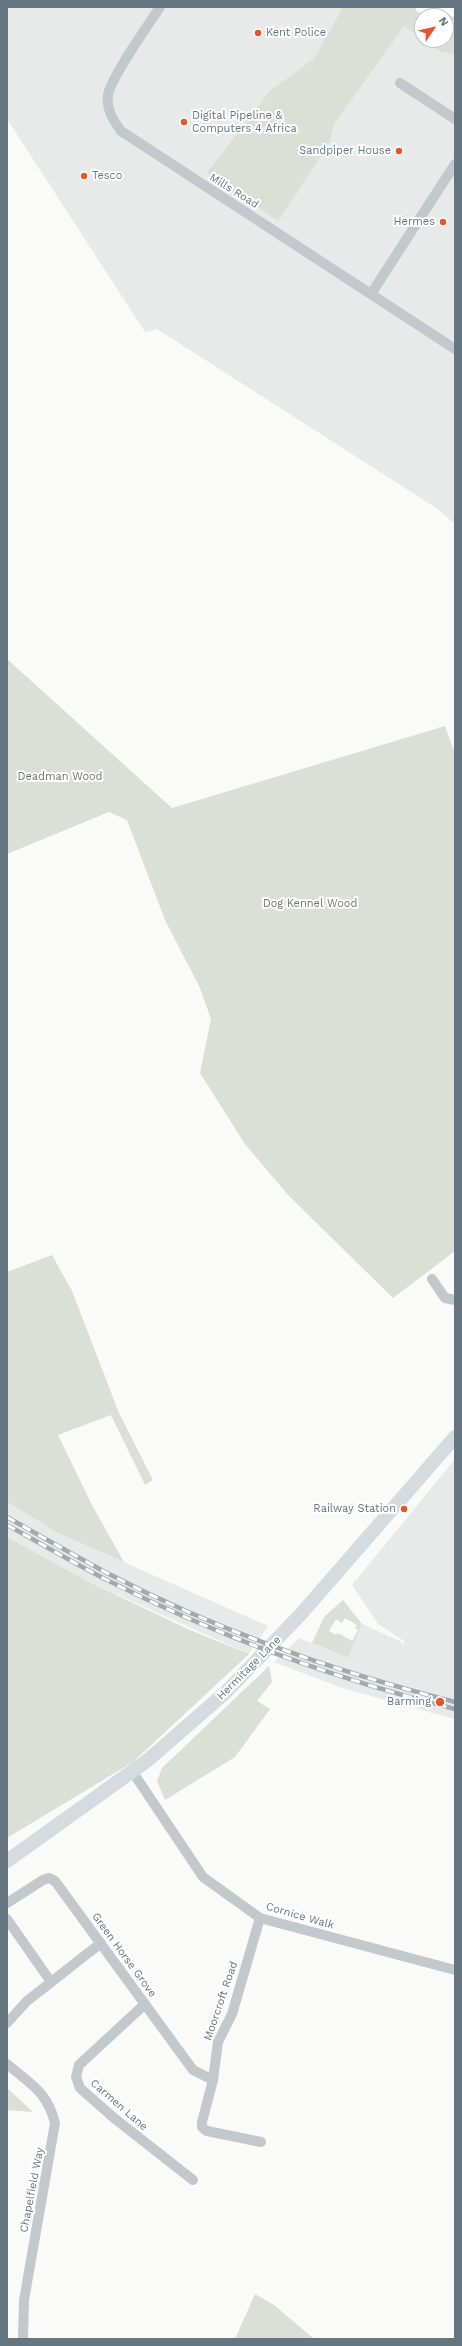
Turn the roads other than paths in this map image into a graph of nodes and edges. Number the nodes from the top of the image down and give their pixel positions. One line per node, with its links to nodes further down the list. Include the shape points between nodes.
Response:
1 (160, 7): 5 (street, Mills Road, via 110,86 108,105 113,120 121,131)
2 (400, 83): 3 (street)
3 (455, 119)
4 (455, 164): 5 (street)
5 (371, 294): 6 (street, Mills Road)
6 (455, 349)
7 (432, 1279): 8 (street, via 445,1298)
8 (455, 1300)
9 (455, 1437): 10 (main road, Hermitage Lane, via 258,1660 226,1692)
10 (132, 1771): 11 (main road, Hermitage Lane); 13 (street, Cornice Walk, via 203,1877)
11 (7, 1861)
12 (7, 1903): 15 (street, Green Horse Grove, via 50,1878 55,1880)
13 (260, 1918): 16 (street, Cornice Walk); 21 (street, Moorcroft Road, via 232,2014 218,2042)
14 (7, 1919): 17 (street)
15 (101, 1943): 17 (street); 18 (street, Green Horse Grove)
16 (455, 1970)
17 (51, 1982): 19 (street, via 27,2001)
18 (146, 2004): 21 (street, Green Horse Grove, via 193,2070); 23 (street, Carmen Lane, via 79,2065 76,2077 80,2088 114,2118)
19 (7, 2023)
20 (7, 2064): 24 (street, Chapelfield Way, via 37,2086 49,2104 55,2123 24,2300)
21 (213, 2080): 22 (street, Moorcroft Road, via 202,2127)
22 (261, 2142)
23 (194, 2180)
24 (23, 2339)

